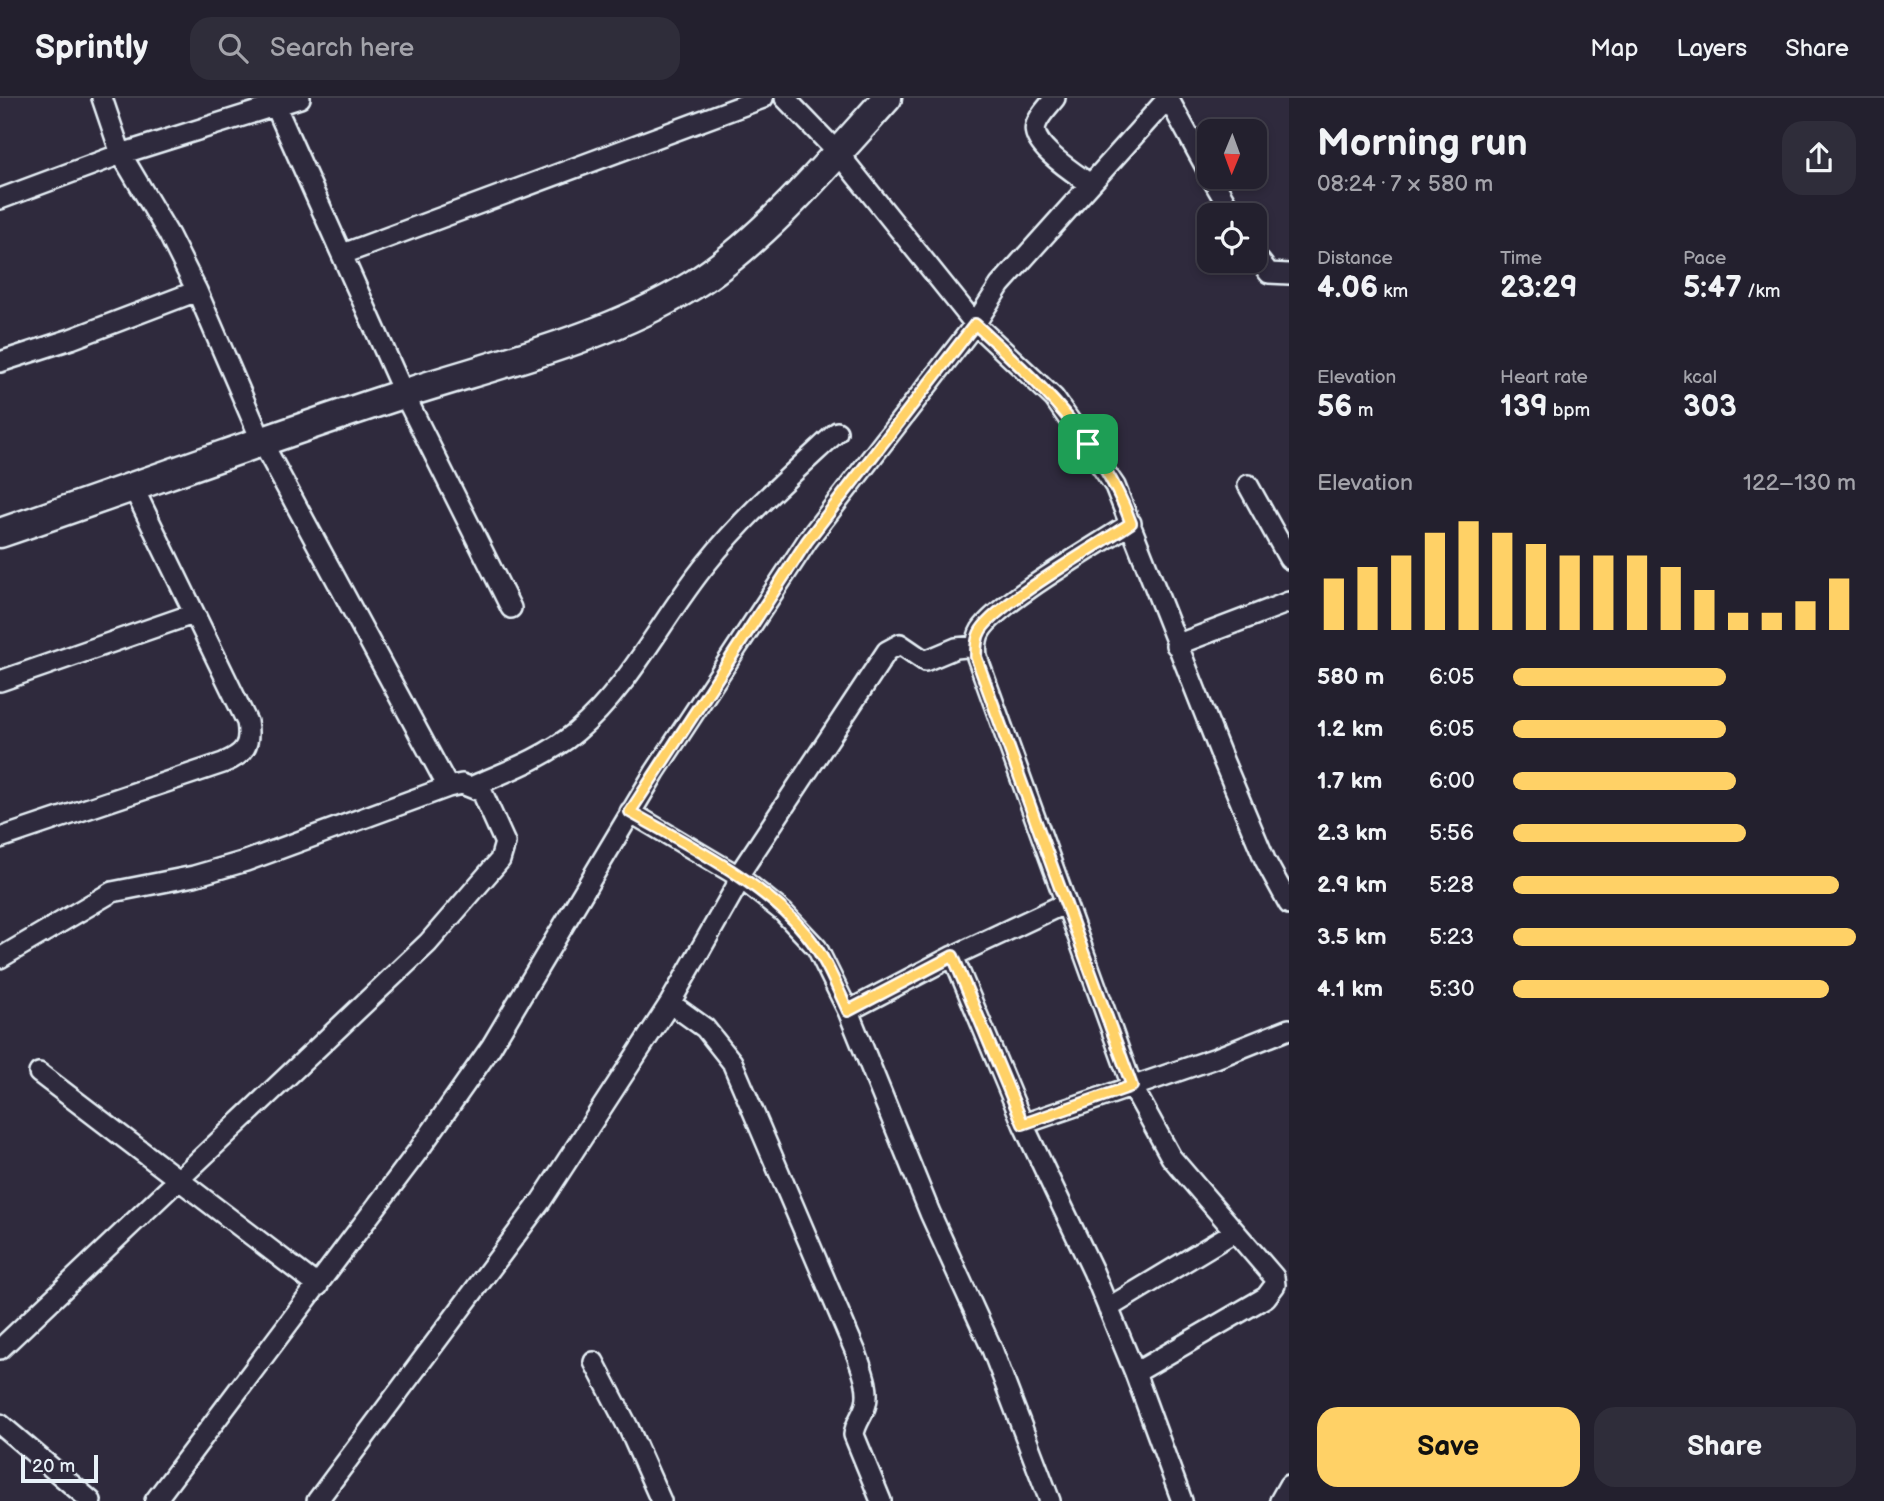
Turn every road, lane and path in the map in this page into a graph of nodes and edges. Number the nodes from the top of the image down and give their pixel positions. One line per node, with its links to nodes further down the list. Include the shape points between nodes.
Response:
1 (102, 98): 11 (street)
2 (300, 98): 8 (street)
3 (763, 98): 14 (street)
4 (785, 98): 10 (street)
5 (887, 98): 10 (street)
6 (1055, 98): 12 (street, via 1036,125 1036,137)
7 (1168, 98): 9 (street); 12 (street)
8 (265, 105): 11 (street); 14 (street)
9 (1197, 151)
10 (838, 153): 18 (street); 20 (street, via 755,236 695,283 643,314)
11 (121, 154): 13 (street); 17 (street)
12 (1090, 184): 18 (street, via 1000,285)
13 (0, 198)
14 (343, 254): 20 (street)
15 (1267, 270): 16 (street)
16 (1289, 274)
17 (197, 291): 19 (street); 22 (street)
18 (975, 324): 25 (street, via 1054,398 1115,486); 36 (street, via 807,541)
19 (0, 362)
20 (404, 394): 22 (street); 29 (street)
21 (837, 432): 34 (street, via 722,544 627,675 578,731 521,765)
22 (262, 442): 24 (street); 35 (street)
23 (1248, 485): 27 (street)
24 (133, 487): 26 (street); 30 (street)
25 (1131, 523): 31 (street); 32 (street, via 1006,607 980,632)
26 (0, 533)
27 (1289, 559)
28 (1289, 602): 31 (street)
29 (511, 608)
30 (193, 614): 33 (street); 37 (street, via 247,722 248,747 223,763)
31 (1176, 645): 40 (street, via 1265,860)
32 (976, 646): 38 (street, via 956,648 925,661 905,646 890,647); 39 (street, via 976,657)
33 (0, 681)
34 (473, 786): 35 (street); 49 (street, via 490,804 503,833 505,852 500,860 428,943)
35 (448, 787): 42 (street, via 246,861 112,892)
36 (630, 812): 38 (street); 51 (street, via 491,1046)
37 (0, 838)
38 (738, 876): 43 (street); 44 (street, via 805,932)
39 (1066, 903): 41 (street); 47 (street)
40 (1289, 905)
41 (953, 956): 44 (street); 48 (street)
42 (0, 958)
43 (670, 1003): 60 (street, via 541,1201); 62 (street, via 705,1028 732,1062 857,1355 867,1403 854,1436)
44 (848, 1011): 63 (street, via 930,1213 992,1349)
45 (1289, 1029): 47 (street)
46 (39, 1073): 49 (street)
47 (1132, 1086): 48 (street); 50 (street, via 1171,1157)
48 (1023, 1124): 52 (street)
49 (178, 1180): 51 (street); 53 (street)
50 (1234, 1232): 52 (street); 55 (street, via 1267,1266 1274,1277 1273,1291)
51 (318, 1286): 59 (street)
52 (1108, 1308): 55 (street)
53 (0, 1349)
54 (594, 1362): 61 (street)
55 (1135, 1373): 64 (street)
56 (0, 1424): 58 (street)
57 (1289, 1485): 65 (street)
58 (91, 1501)
59 (155, 1501)
60 (317, 1501)
61 (661, 1501)
62 (881, 1501)
63 (1050, 1501)
64 (1182, 1501)
65 (1280, 1501)

